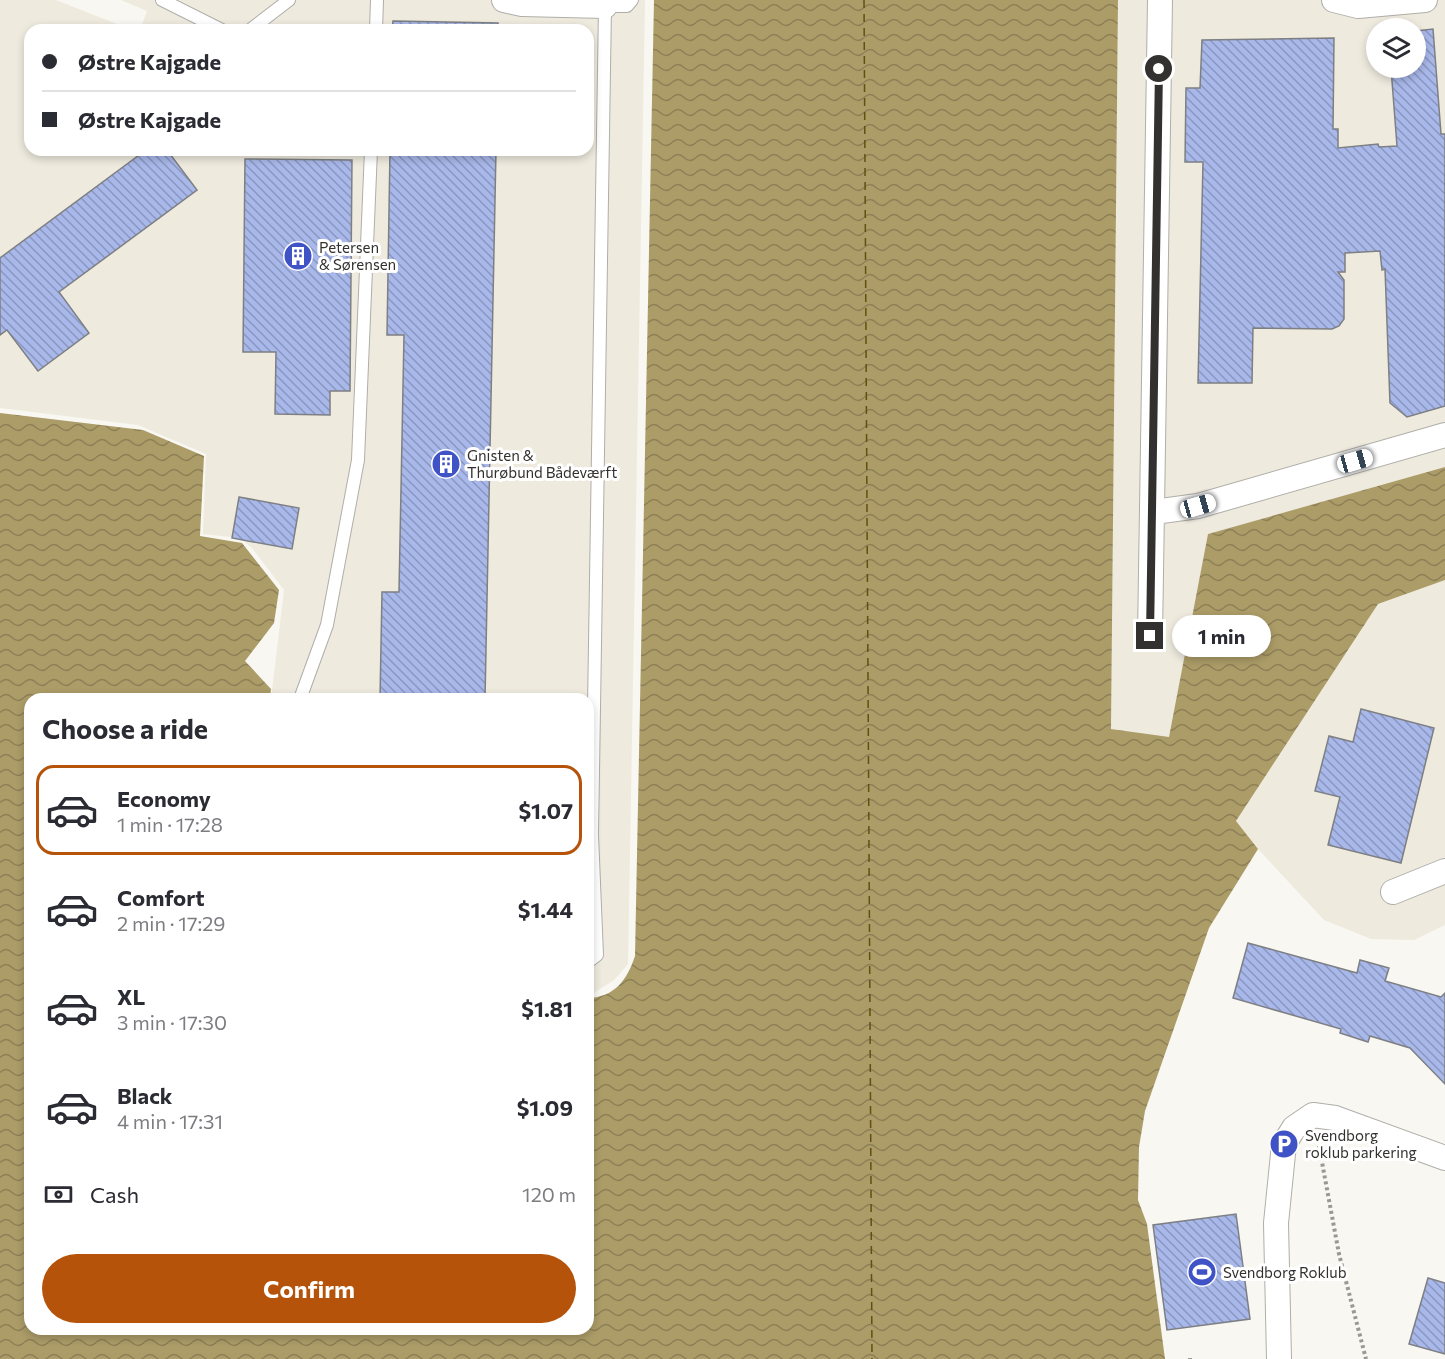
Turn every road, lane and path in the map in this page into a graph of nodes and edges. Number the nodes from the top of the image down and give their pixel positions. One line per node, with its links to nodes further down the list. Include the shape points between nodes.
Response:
1 (162, 0): 11 (lane)
2 (289, 0): 12 (lane)
3 (377, 0): 13 (lane)
4 (504, 0): 10 (street)
5 (632, 0): 10 (lane, via 627,6)
6 (1160, 0): 16 (street)
7 (1334, 0): 9 (street)
8 (1425, 0): 9 (street)
9 (1358, 3)
10 (605, 6): 19 (lane)
11 (210, 24)
12 (258, 24)
13 (376, 24)
14 (371, 156): 18 (lane, via 358,460 327,625)
15 (1445, 435): 16 (street, via 1198,506)
16 (1154, 512): 17 (street)
17 (1150, 636)
18 (302, 693)
19 (593, 693)
20 (1445, 872): 21 (street)
21 (1393, 892)
22 (594, 895): 23 (lane)
23 (594, 957)
24 (1313, 1115): 25 (street, via 1335,1118); 26 (street, via 1294,1128 1284,1144 1276,1223); 27 (path, via 1339,1254)
25 (1445, 1158)
26 (1279, 1359)
27 (1366, 1359)

